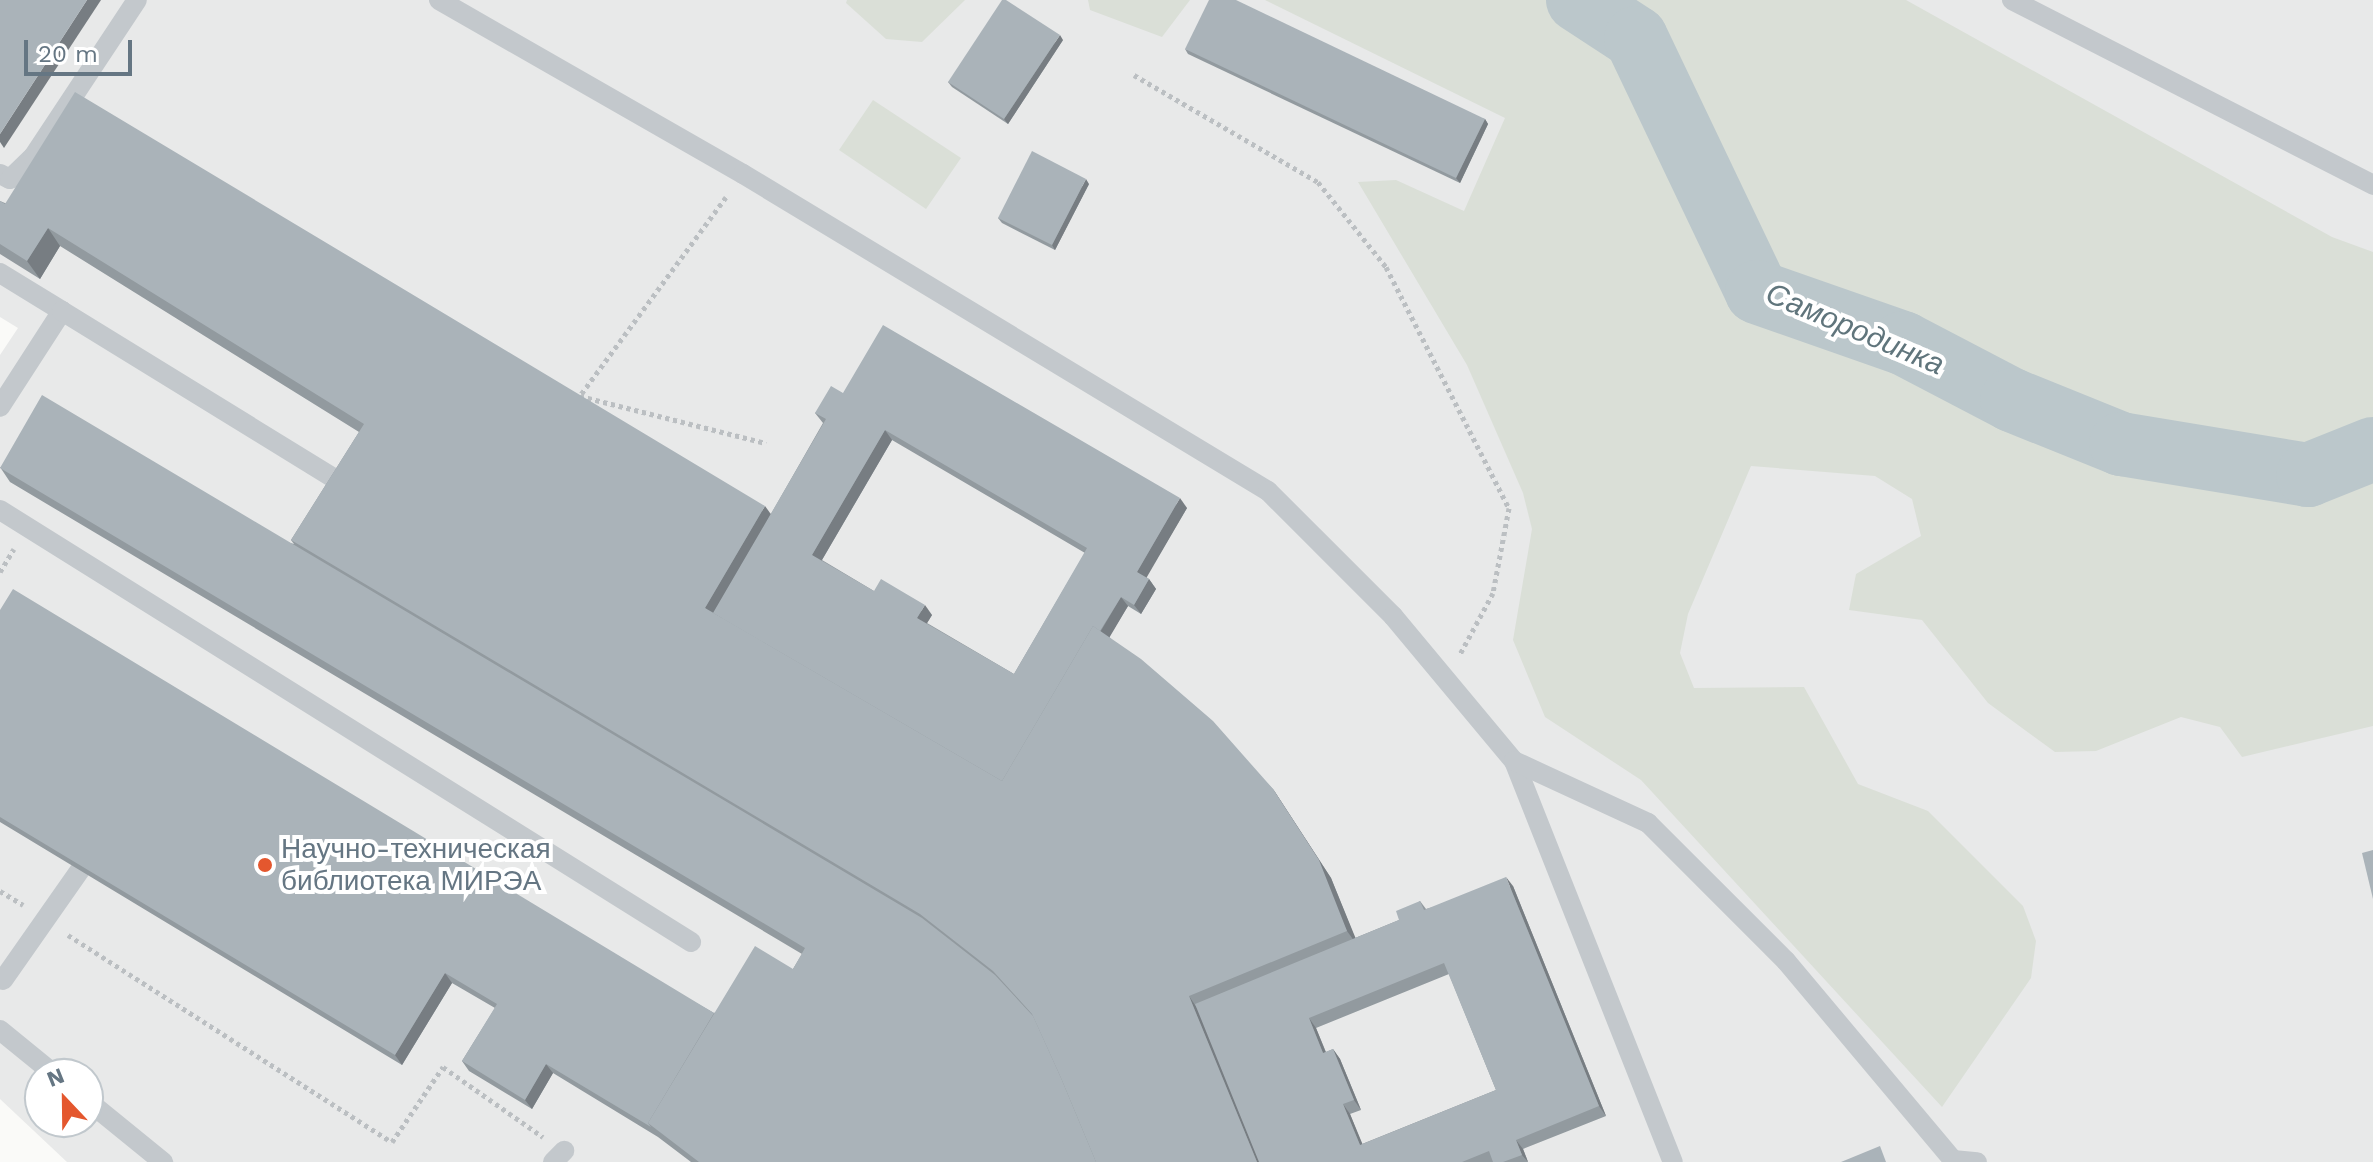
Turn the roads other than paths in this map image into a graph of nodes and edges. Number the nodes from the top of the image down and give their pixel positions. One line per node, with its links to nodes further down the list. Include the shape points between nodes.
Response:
1 (137, 0): 4 (lane, via 33,157 10,179)
2 (439, 0): 11 (lane, via 743,174 1268,491 1393,616)
3 (2012, 0): 5 (lane)
4 (0, 174)
5 (2373, 185)
6 (0, 273): 7 (lane)
7 (62, 311): 8 (lane); 9 (lane)
8 (0, 407)
9 (338, 481)
10 (0, 510): 13 (lane)
11 (1514, 761): 19 (lane); 20 (lane, via 1648,823 1786,961 1953,1160)
12 (80, 870): 14 (lane, bridge)
13 (691, 942)
14 (2, 983)
15 (0, 1030): 16 (lane)
16 (34, 1058)
17 (104, 1114): 18 (lane)
18 (163, 1162)
19 (1673, 1162)
20 (1977, 1162)

